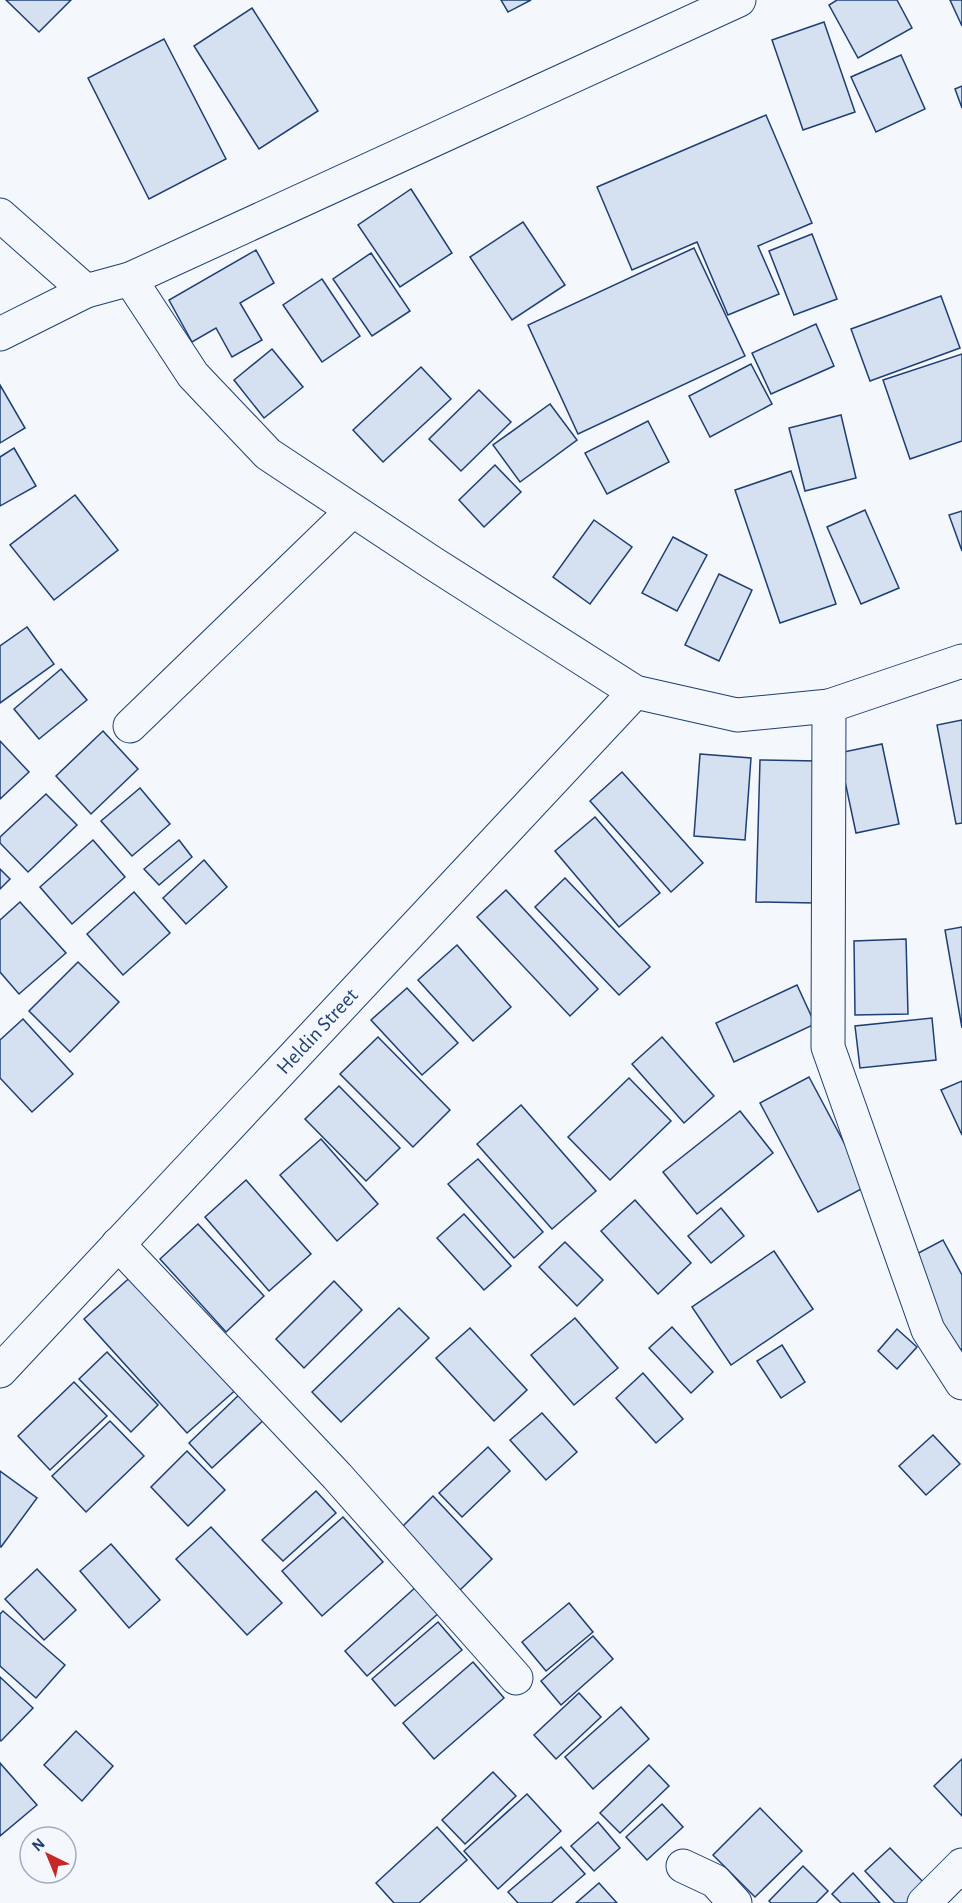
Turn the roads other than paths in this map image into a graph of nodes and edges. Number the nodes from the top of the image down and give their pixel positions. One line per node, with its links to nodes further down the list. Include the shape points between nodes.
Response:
1 (739, 0): 3 (street)
2 (0, 215): 4 (street)
3 (130, 279): 4 (street); 6 (street, via 193,375 268,454)
4 (86, 291): 5 (street)
5 (0, 334)
6 (352, 511): 8 (street); 10 (street)
7 (962, 662): 9 (street)
8 (635, 692): 9 (street, via 737,716); 11 (street, Heldin Street)
9 (829, 706): 13 (street, via 828,1047 928,1330)
10 (130, 726)
11 (118, 1244): 12 (street, Heldin Street); 14 (street, via 337,1476)
12 (0, 1371)
13 (962, 1383)
14 (516, 1678)
15 (962, 1865): 18 (street)
16 (683, 1866): 17 (street, via 715,1881)
17 (735, 1903)
18 (924, 1903)

